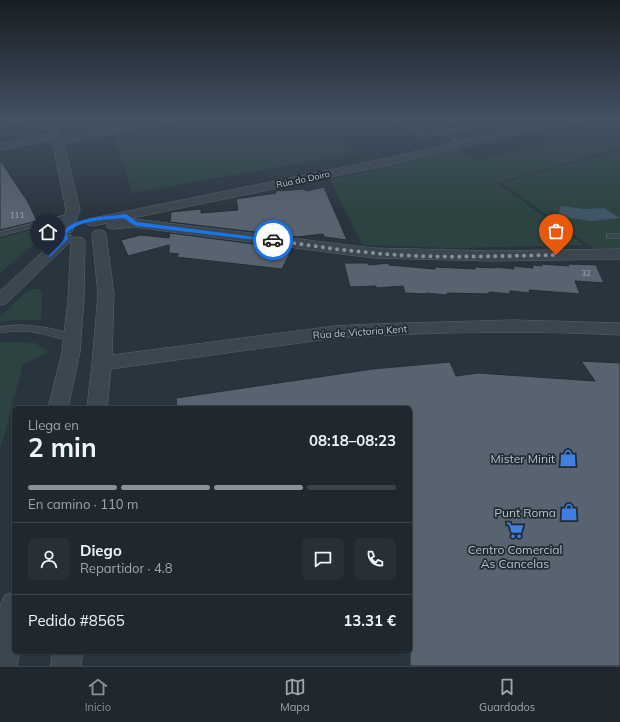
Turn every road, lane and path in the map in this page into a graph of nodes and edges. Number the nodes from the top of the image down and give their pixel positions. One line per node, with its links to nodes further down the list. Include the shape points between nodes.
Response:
1 (59, 151): 5 (street)
2 (432, 151): 3 (street, Rúa do Doiro)
3 (130, 220): 4 (street); 4 (street, Rúa do Doiro); 9 (street, via 373,253 493,256)
4 (99, 227): 5 (street); 5 (street, via 90,239); 14 (street, via 106,294)
5 (72, 229): 6 (lane); 10 (street); 13 (street, via 76,299)
6 (0, 234)
7 (610, 236): 8 (lane)
8 (620, 236)
9 (620, 254)
10 (0, 300)
11 (0, 330): 13 (lane, via 39,329 53,331)
12 (620, 330): 14 (street, Rúa de Victoria Kent, via 498,325 364,330)
13 (72, 339): 15 (street)
14 (102, 364): 16 (street)
15 (58, 406)
16 (97, 406)
17 (12, 616): 19 (street)
18 (68, 654): 20 (street)
19 (2, 666)
20 (66, 666)

